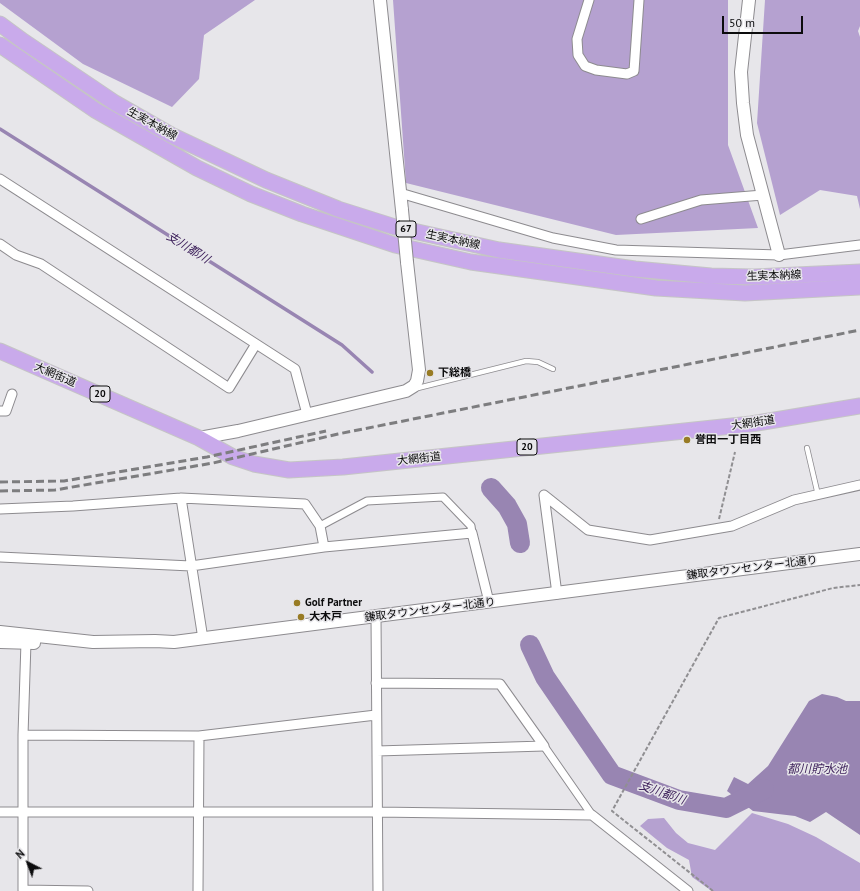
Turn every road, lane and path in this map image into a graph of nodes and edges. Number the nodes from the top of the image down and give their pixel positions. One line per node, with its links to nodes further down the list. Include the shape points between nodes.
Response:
1 (380, 0): 8 (street)
2 (589, 0): 3 (street, via 577,39 578,55 585,66 627,74 634,71)
3 (639, 0)
4 (749, 0): 9 (street, via 741,72 743,103 747,135)
5 (0, 24): 14 (main road, 生実本納線 / 67, via 103,95 171,135 266,180 338,209 395,227 507,251 635,269 754,277)
6 (0, 45): 15 (main road, 生実本納線 / 67, via 96,110 197,168 251,194 302,214 395,245 471,262 656,288 745,293)
7 (0, 180): 16 (street)
8 (400, 193): 13 (street, via 552,238 616,250); 19 (street, bridge, via 419,370 414,386)
9 (763, 195): 10 (street, via 701,200); 13 (street)
10 (641, 219)
11 (0, 244): 16 (street, via 16,255 41,264 229,388)
12 (860, 245): 13 (street)
13 (779, 255)
14 (860, 272)
15 (860, 287)
16 (256, 344): 23 (street, via 296,369)
17 (0, 351): 24 (main road, 大網街道 / 20)
18 (553, 369): 19 (lane, via 538,362 526,361)
19 (406, 391): 23 (street)
20 (12, 394): 22 (street, via 6,411)
21 (860, 406): 24 (main road, 大網街道 / 20, via 751,424 313,470 289,470 254,464 233,457)
22 (0, 411)
23 (307, 414): 24 (street)
24 (199, 438)
25 (807, 448): 28 (lane)
26 (735, 452): 32 (path)
27 (860, 485): 28 (street)
28 (818, 494): 32 (street, via 780,504 732,526)
29 (181, 498): 30 (street); 31 (street, via 305,504); 37 (street)
30 (0, 509)
31 (320, 526): 33 (street, via 367,501 443,497 471,526); 34 (street)
32 (717, 530): 39 (street, via 650,540 588,530 544,496)
33 (472, 533): 34 (street); 40 (street)
34 (324, 547): 37 (street)
35 (860, 554): 39 (street, 鎌取タウンセンター北通り)
36 (0, 557): 37 (street)
37 (191, 566): 43 (street)
38 (860, 585): 62 (path, via 833,588 719,618 612,811)
39 (557, 594): 40 (street, 鎌取タウンセンター北通り)
40 (488, 602): 41 (street, 鎌取タウンセンター北通り)
41 (376, 616): 43 (street, 鎌取タウンセンター北通り); 47 (street)
42 (0, 632): 46 (street, 鎌取タウンセンター北通り, via 93,642)
43 (203, 639): 46 (street, 鎌取タウンセンター北通り)
44 (0, 642): 45 (street)
45 (26, 642): 46 (street, via 123,649 155,647); 49 (street)
46 (174, 642)
47 (376, 683): 48 (street); 51 (street, via 500,684)
48 (376, 715): 50 (street); 52 (street)
49 (23, 735): 50 (street); 54 (street)
50 (199, 736): 56 (street)
51 (544, 746): 52 (street); 57 (street)
52 (377, 750): 55 (street)
53 (0, 812): 54 (street)
54 (23, 812): 56 (street); 58 (street, via 24,890)
55 (377, 812): 56 (street); 57 (street); 60 (street)
56 (200, 813): 59 (street)
57 (592, 815): 61 (street)
58 (88, 891)
59 (198, 891)
60 (378, 891)
61 (688, 891)
62 (713, 891)

